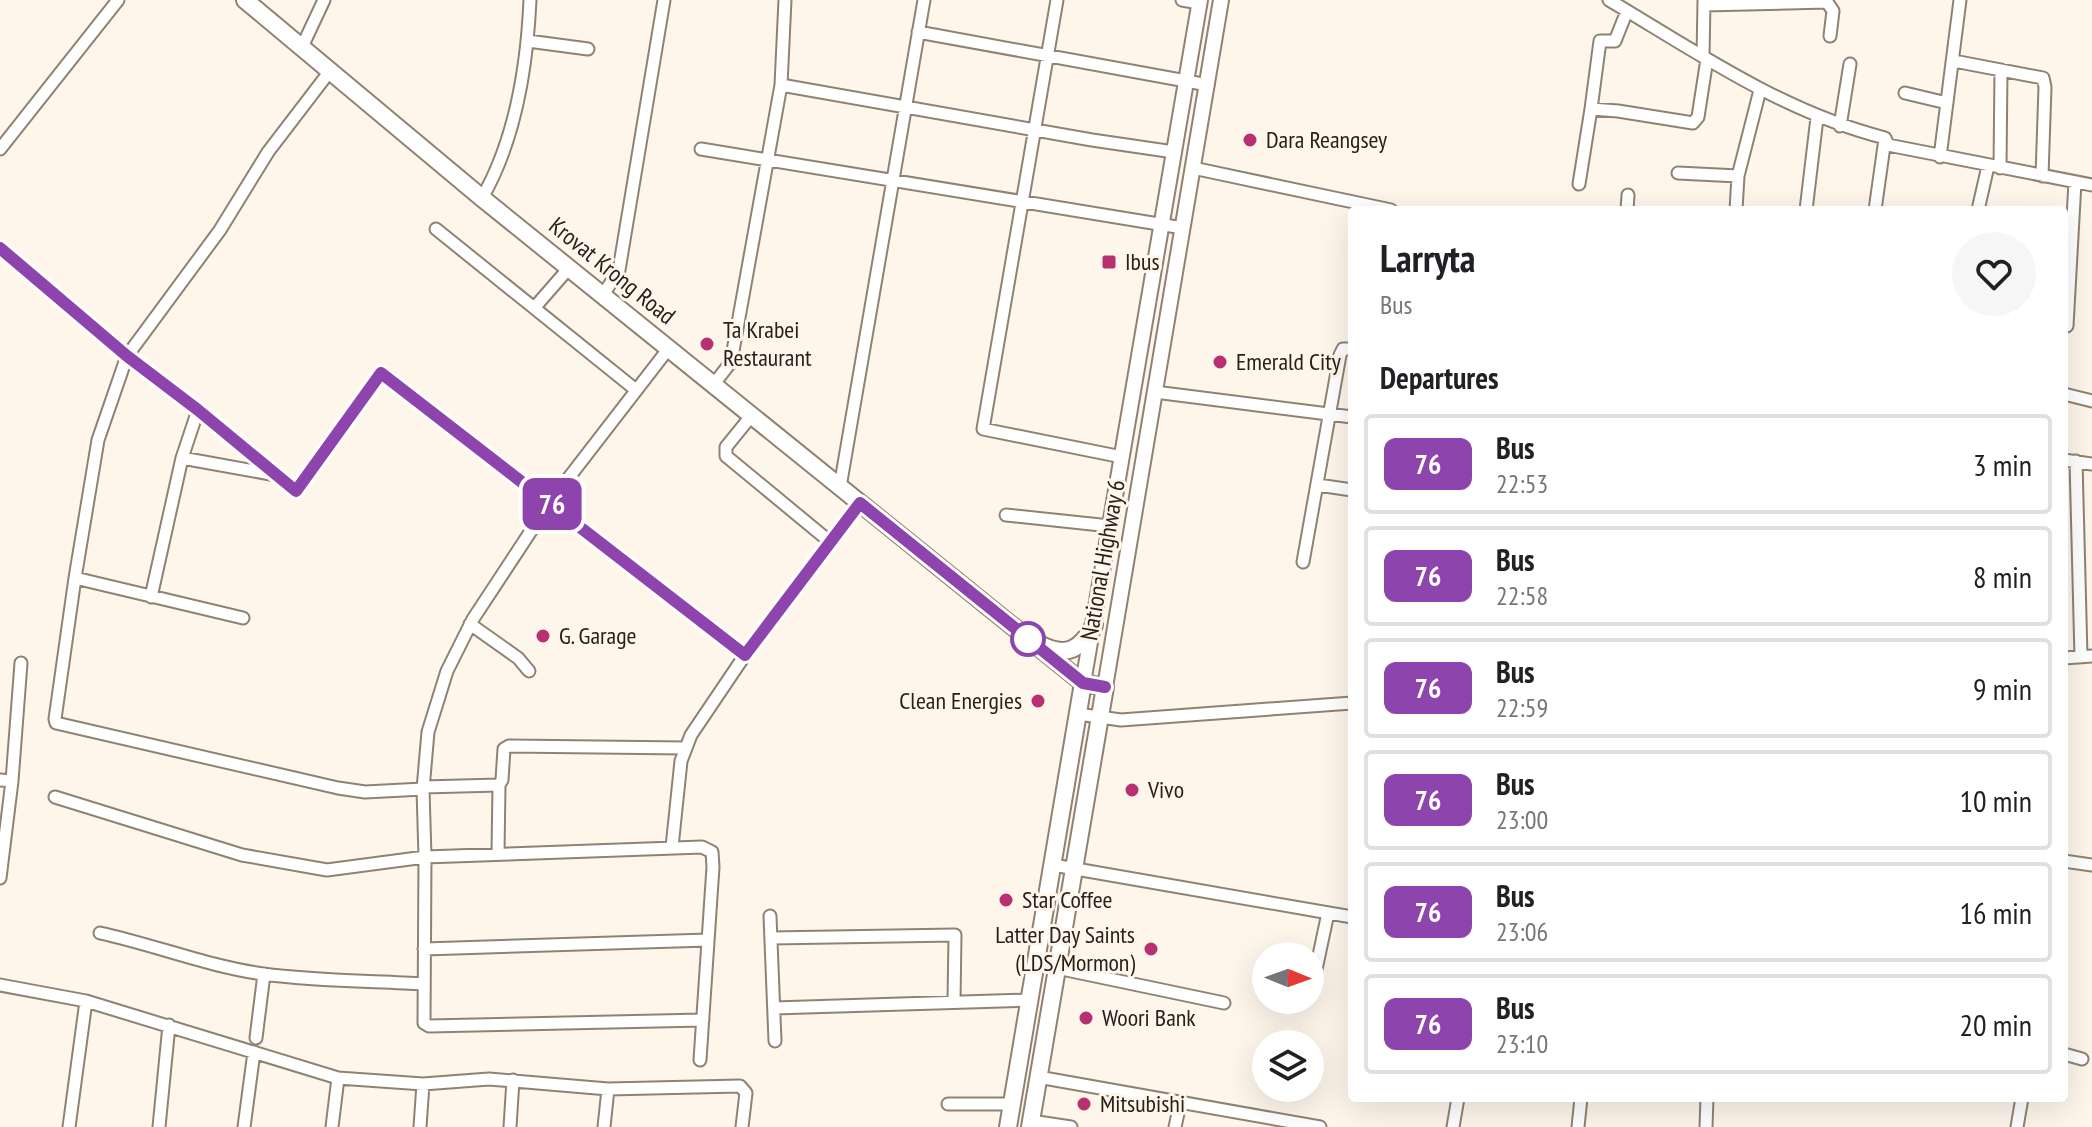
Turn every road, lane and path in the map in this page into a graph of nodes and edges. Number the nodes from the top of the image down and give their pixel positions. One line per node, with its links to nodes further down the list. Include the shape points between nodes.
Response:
1 (118, 0): 39 (street)
2 (245, 0): 19 (highway, Krovat Krong Road)
3 (324, 0): 19 (street)
4 (530, 0): 18 (street)
5 (664, 0): 67 (street, via 619,270)
6 (785, 0): 28 (street)
7 (924, 0): 16 (street)
8 (1057, 0): 21 (street)
9 (1182, 0): 13 (street)
10 (1221, 0): 29 (main road, National Highway 6)
11 (1609, 0): 15 (street)
12 (1960, 0): 23 (street)
13 (1200, 1): 27 (main road, National Highway 6)
14 (1704, 2): 17 (street, via 1827,2 1833,11); 22 (street)
15 (1627, 11): 22 (street); 34 (street, via 1615,41 1600,41)
16 (918, 32): 21 (street); 33 (street)
17 (1830, 36)
18 (528, 41): 20 (street); 54 (street, via 498,170)
19 (302, 47): 26 (highway, Krovat Krong Road)
20 (588, 49)
21 (1048, 57): 27 (street); 37 (street)
22 (1705, 58): 30 (street); 34 (street, via 1693,123)
23 (1954, 61): 25 (street); 32 (street)
24 (1850, 64): 36 (street)
25 (2001, 70): 44 (street); 48 (street, via 2044,80)
26 (330, 71): 54 (highway, Krovat Krong Road); 72 (street)
27 (1186, 82): 29 (street); 41 (main road, National Highway 6)
28 (781, 85): 33 (street); 43 (street)
29 (1208, 85): 45 (main road, National Highway 6)
30 (1760, 90): 35 (street); 47 (street)
31 (1905, 93): 32 (street)
32 (1947, 103): 42 (street)
33 (906, 107): 37 (street); 49 (street)
34 (1591, 109): 51 (street)
35 (1817, 118): 36 (street); 59 (street)
36 (1840, 126): 38 (street)
37 (1035, 129): 41 (street); 55 (street)
38 (1885, 138): 42 (street, via 1888,145); 60 (street)
39 (0, 149)
40 (701, 149): 43 (street)
41 (1174, 152): 62 (main road, National Highway 6)
42 (1940, 157): 44 (street)
43 (767, 160): 49 (street); 73 (street, via 731,362)
44 (1994, 167): 48 (street); 61 (street)
45 (1193, 168): 56 (street); 63 (main road, National Highway 6)
46 (1678, 173): 47 (street)
47 (1738, 176): 58 (street)
48 (2042, 176): 50 (street)
49 (891, 182): 55 (street); 88 (street)
50 (2075, 182): 52 (street); 69 (street)
51 (1579, 184)
52 (2092, 185)
53 (1628, 195): 57 (street)
54 (482, 198): 66 (highway, Krovat Krong Road)
55 (1022, 202): 62 (street); 82 (street, via 983,429)
56 (1372, 206)
57 (1627, 206)
58 (1736, 206)
59 (1806, 206)
60 (1876, 206)
61 (1979, 206)
62 (1162, 225): 63 (street); 82 (main road, National Highway 6)
63 (1183, 228): 75 (main road, National Highway 6)
64 (436, 229): 68 (street)
65 (0, 248): 72 (street)
66 (569, 268): 67 (highway, Krovat Krong Road); 68 (street)
67 (603, 295): 70 (highway, Krovat Krong Road)
68 (535, 307): 74 (street)
69 (2068, 308)
70 (669, 348): 73 (highway, Krovat Krong Road); 74 (street)
71 (1348, 349): 80 (street, via 1340,355)
72 (127, 356): 78 (street); 96 (street, via 98,440)
73 (714, 384): 79 (highway, Krovat Krong Road)
74 (636, 390): 90 (street)
75 (1155, 392): 80 (street); 107 (main road, National Highway 6)
76 (2068, 395): 77 (street)
77 (2092, 401)
78 (198, 410): 83 (street); 86 (street)
79 (752, 415): 88 (highway, Krovat Krong Road); 94 (street, via 726,447 726,456)
80 (1331, 415): 81 (street); 87 (street)
81 (1348, 417)
82 (1122, 457): 93 (main road, National Highway 6)
83 (182, 458): 86 (street); 97 (street)
84 (2070, 461): 85 (street); 103 (street)
85 (2092, 464)
86 (276, 475): 90 (street, via 296,491 381,373)
87 (1318, 485): 89 (street); 95 (street)
88 (840, 487): 91 (highway, Krovat Krong Road)
89 (1348, 489)
90 (550, 502): 99 (street); 102 (street)
91 (860, 503): 94 (street); 101 (highway, Krovat Krong Road)
92 (1006, 515): 93 (street)
93 (1110, 526): 100 (main road, National Highway 6)
94 (829, 541): 102 (street)
95 (1303, 562)
96 (75, 578): 97 (street); 114 (street, via 56,723 338,788)
97 (151, 597): 98 (street)
98 (243, 618)
99 (470, 624): 105 (street); 114 (street, via 433,714)
100 (1094, 625): 101 (highway, via 1075,649 1052,650); 106 (main road, National Highway 6)
101 (1030, 640): 106 (highway, Krovat Krong Road)
102 (745, 655): 111 (street)
103 (2086, 656)
104 (21, 663): 112 (street)
105 (529, 671)
106 (1083, 683): 107 (highway, Krovat Krong Road); 109 (highway, National Highway 6)
107 (1105, 687): 110 (highway, National Highway 6)
108 (1348, 703): 110 (street, via 1121,720)
109 (1078, 714): 110 (street); 120 (highway, National Highway 6)
110 (1100, 717): 122 (highway, National Highway 6)
111 (685, 748): 113 (street, via 506,747); 116 (street)
112 (6, 781): 123 (street)
113 (499, 785): 114 (street); 117 (street)
114 (423, 788): 118 (street)
115 (55, 797): 118 (street, via 242,855 327,870)
116 (672, 847): 117 (street); 129 (street, via 712,852)
117 (498, 853): 118 (street)
118 (425, 857): 131 (street)
119 (2068, 862): 121 (street)
120 (1053, 865): 122 (street); 136 (highway, National Highway 6)
121 (2092, 865)
122 (1074, 869): 124 (street); 132 (highway, National Highway 6)
123 (0, 878)
124 (1328, 913): 126 (street); 130 (street)
125 (770, 916): 128 (street)
126 (1348, 916)
127 (100, 933): 133 (street)
128 (771, 938): 138 (street, via 955,935); 140 (street)
129 (708, 940): 131 (street); 141 (street)
130 (1322, 942)
131 (424, 949): 134 (street)
132 (1057, 968): 139 (street); 149 (highway, National Highway 6)
133 (264, 974): 134 (street); 143 (street)
134 (424, 984): 141 (street, via 424,1023 429,1026)
135 (0, 985): 137 (street)
136 (1030, 1000): 138 (street); 159 (highway, National Highway 6)
137 (86, 1001): 142 (street); 162 (street)
138 (954, 1001): 140 (street)
139 (1224, 1003)
140 (774, 1008): 144 (street)
141 (703, 1020): 148 (street)
142 (169, 1025): 145 (street); 163 (street)
143 (256, 1038)
144 (775, 1041)
145 (254, 1052): 150 (street); 164 (street)
146 (2068, 1055): 147 (street)
147 (2082, 1059)
148 (700, 1060)
149 (1038, 1077): 160 (street); 161 (highway, National Highway 6)
150 (338, 1078): 152 (street); 165 (street)
151 (513, 1080): 152 (street); 153 (street); 167 (street)
152 (423, 1084): 166 (street)
153 (608, 1089): 168 (street); 169 (street, via 742,1087)
154 (1457, 1102): 174 (street)
155 (1581, 1102): 175 (street)
156 (1707, 1102): 176 (street)
157 (2021, 1102): 177 (street)
158 (948, 1104): 159 (street)
159 (1012, 1104): 170 (highway, National Highway 6)
160 (1180, 1104): 172 (street); 173 (street)
161 (1030, 1124): 171 (street)
162 (69, 1127)
163 (159, 1127)
164 (244, 1127)
165 (332, 1127)
166 (420, 1127)
167 (510, 1127)
168 (604, 1127)
169 (742, 1127)
170 (1008, 1127)
171 (1071, 1127)
172 (1175, 1127)
173 (1320, 1127)
174 (1453, 1127)
175 (1578, 1127)
176 (1706, 1127)
177 (2017, 1127)

